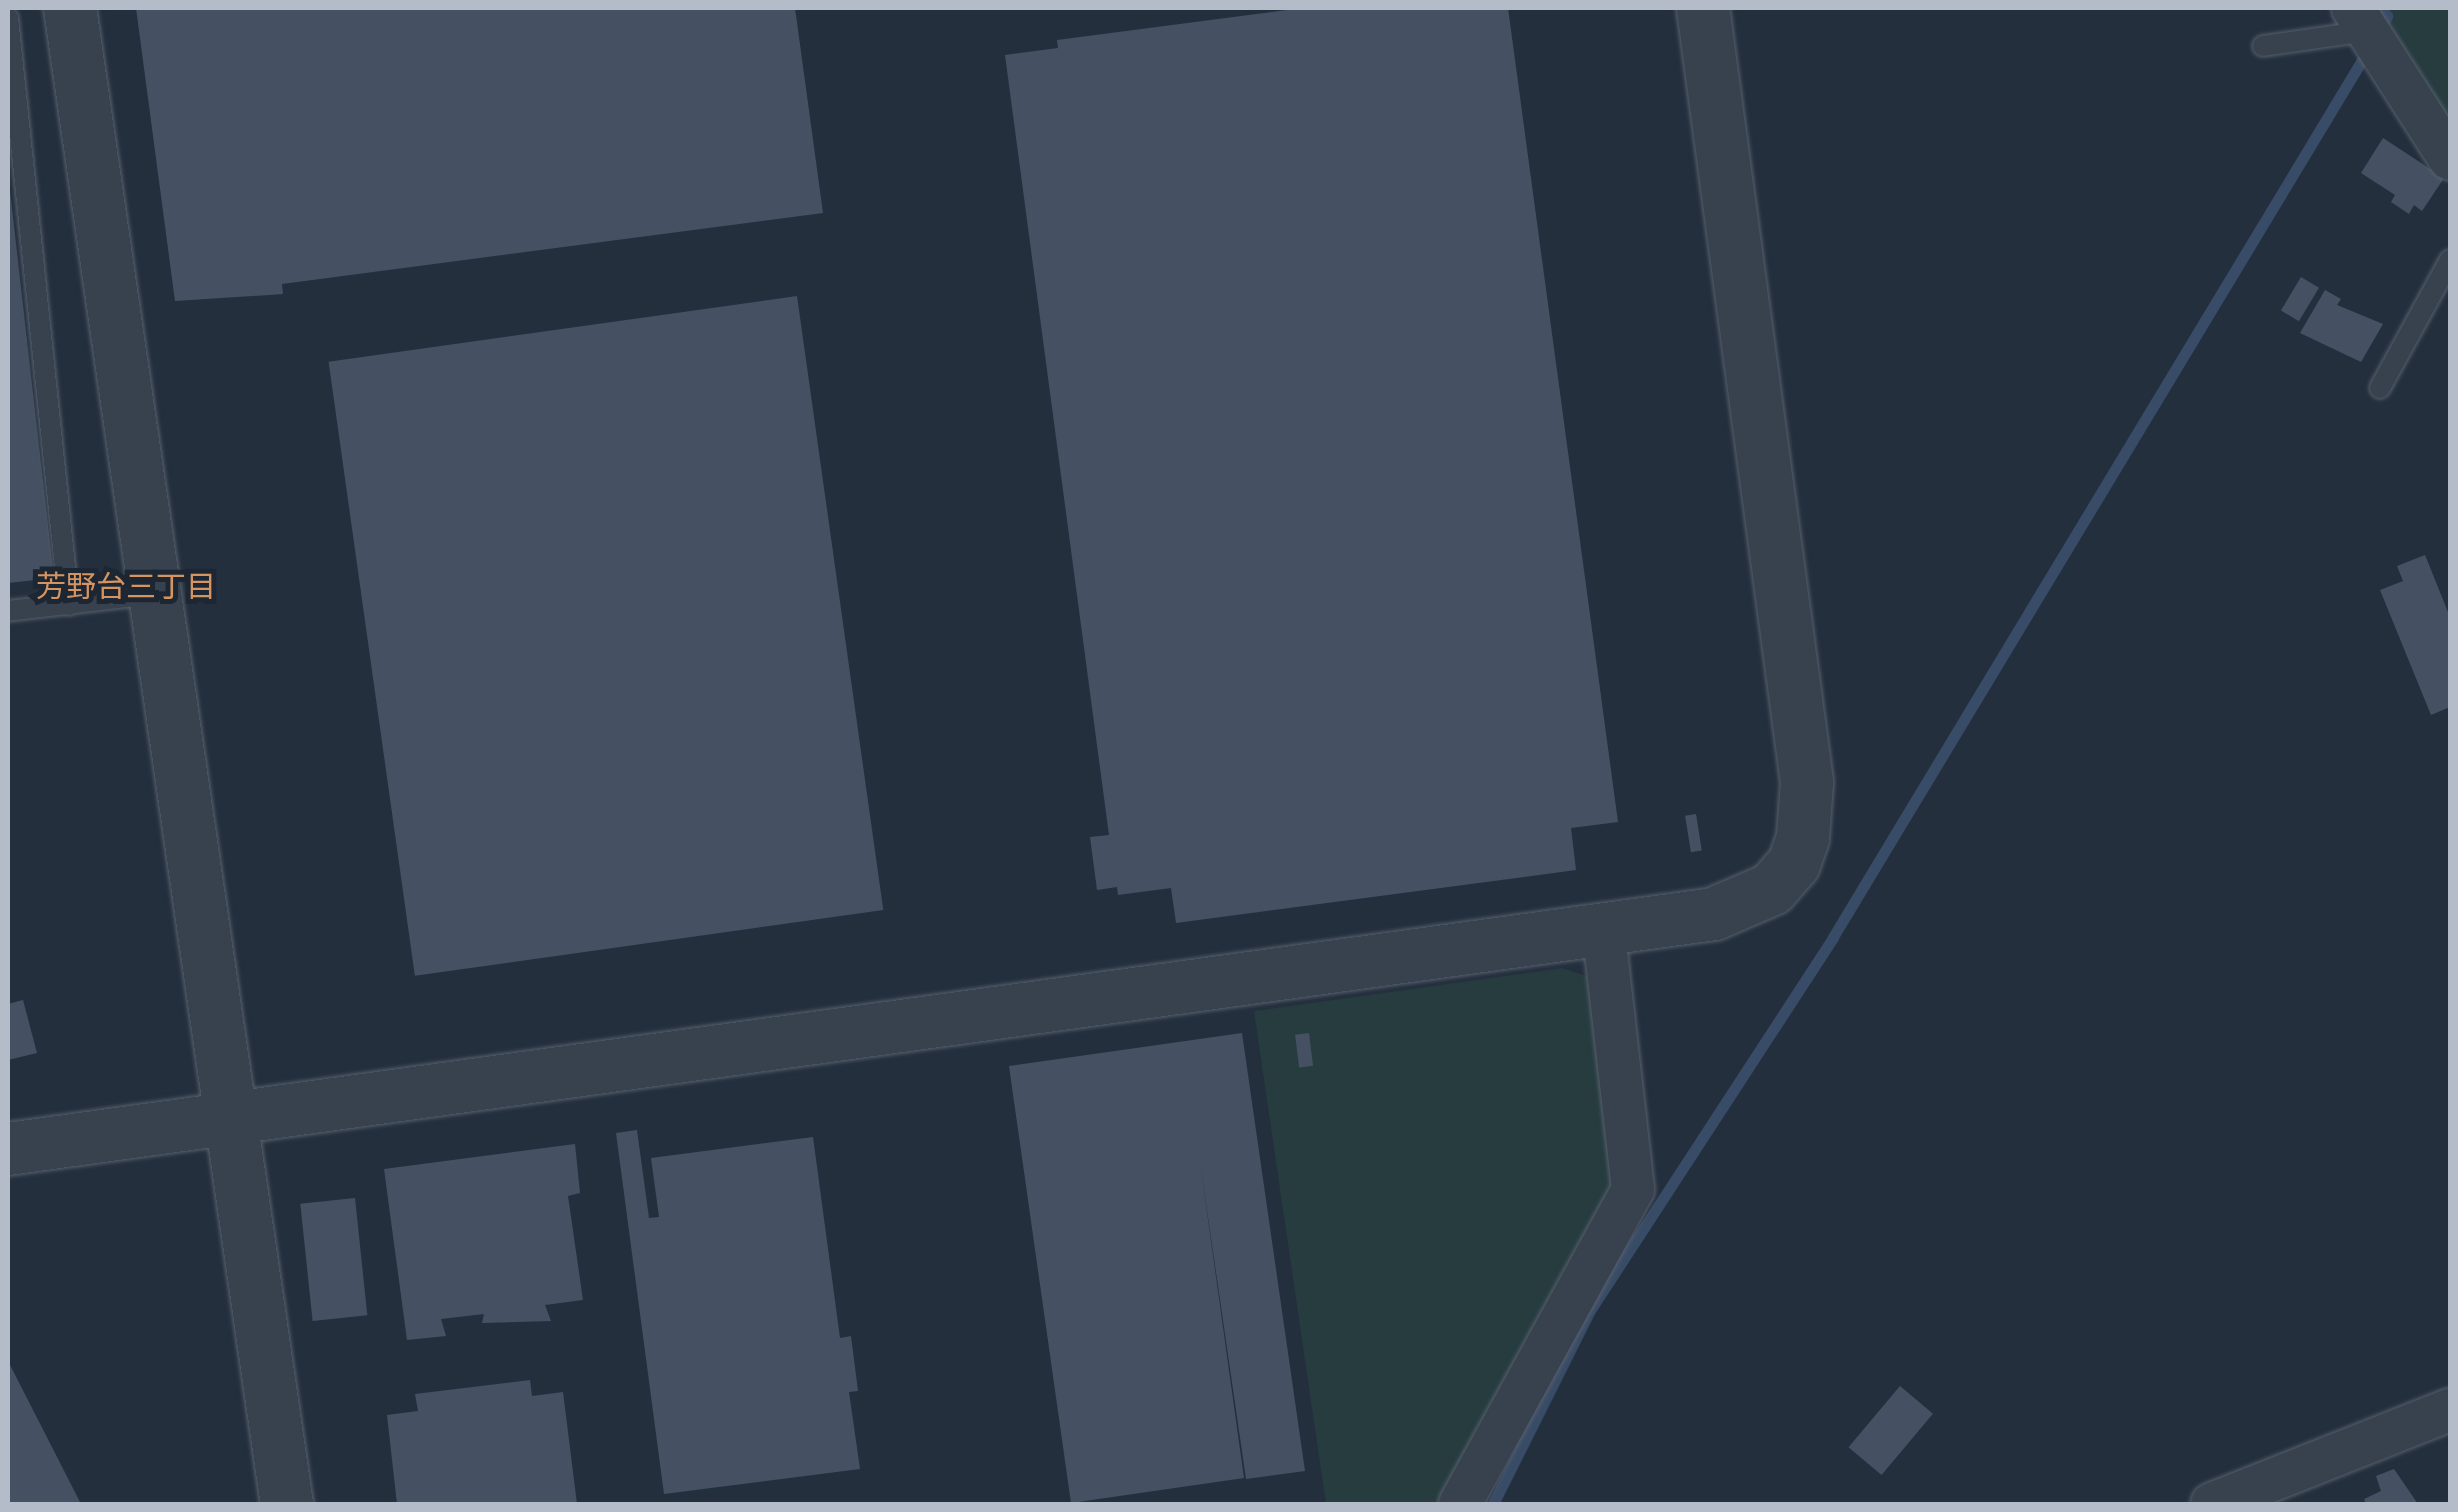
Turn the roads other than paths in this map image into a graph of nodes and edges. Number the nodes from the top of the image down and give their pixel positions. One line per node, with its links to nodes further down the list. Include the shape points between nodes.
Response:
1 (70, 8): 9 (street)
2 (1703, 8): 12 (street, via 1807,782 1803,838 1794,864 1772,889 1750,900 1714,914)
3 (8, 18): 10 (lane)
4 (2360, 19): 5 (lane); 6 (street)
5 (2264, 46)
6 (2450, 159)
7 (2450, 260): 8 (lane)
8 (2380, 388)
9 (152, 594): 10 (lane); 13 (street)
10 (68, 604): 11 (lane)
11 (8, 611)
12 (1603, 927): 13 (street); 17 (street, via 1633,1189)
13 (226, 1115): 14 (street); 16 (street)
14 (8, 1149)
15 (2450, 1410): 18 (street)
16 (287, 1504)
17 (1460, 1504)
18 (2212, 1504)

